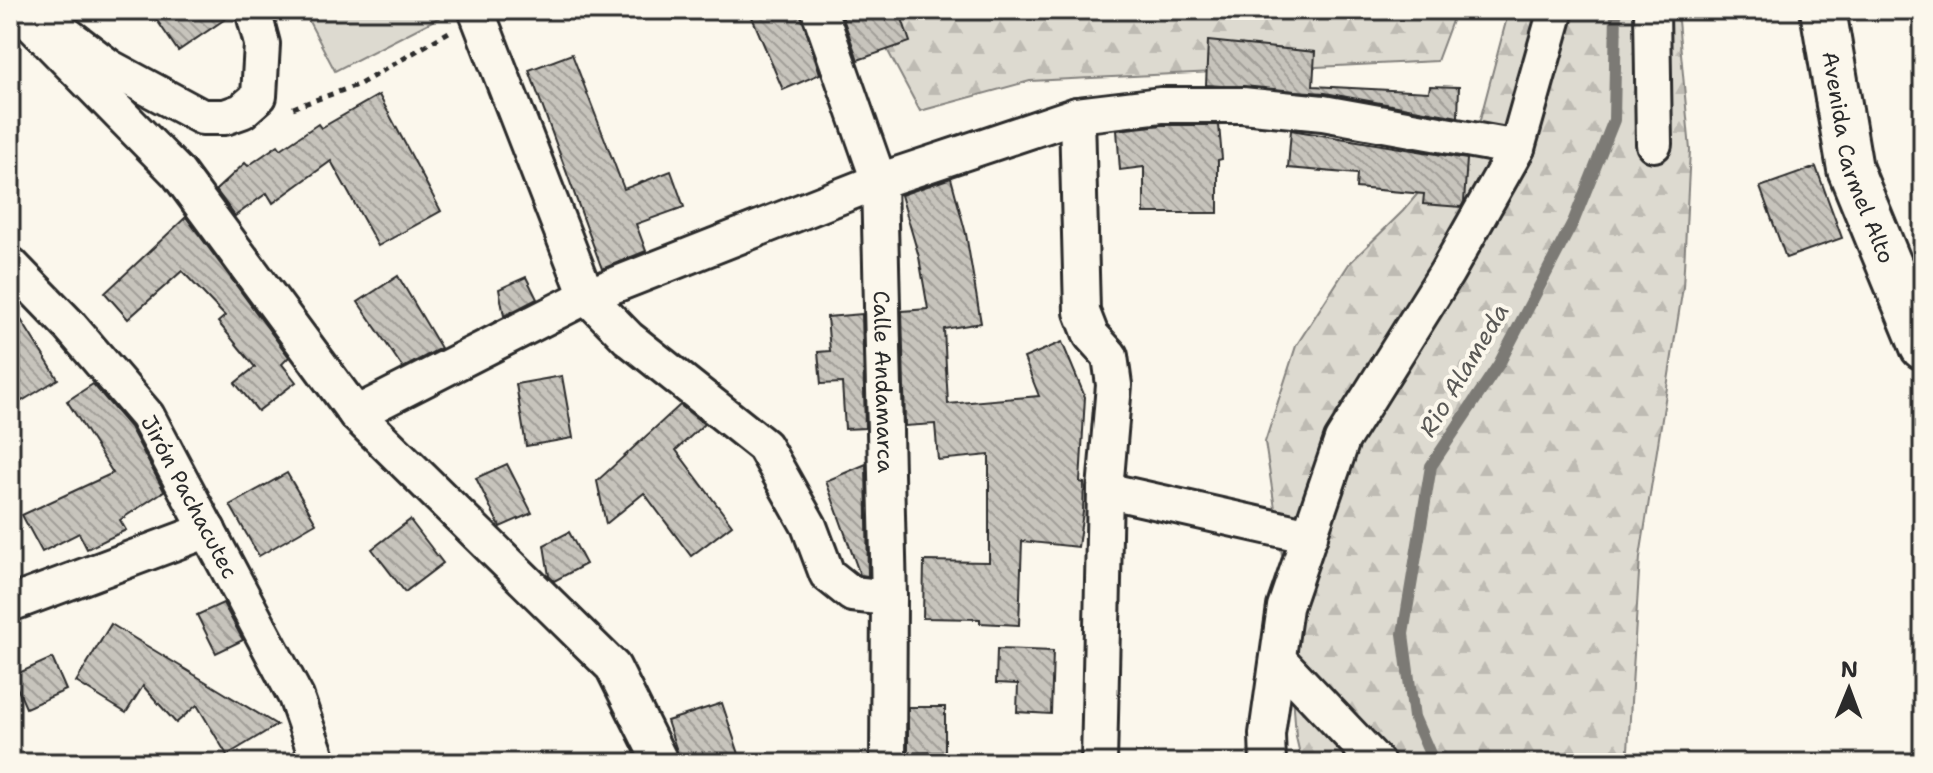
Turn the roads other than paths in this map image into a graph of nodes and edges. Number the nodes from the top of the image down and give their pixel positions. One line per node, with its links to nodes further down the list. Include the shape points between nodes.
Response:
1 (18, 10): 16 (street, via 178,173)
2 (36, 10): 3 (street, via 109,67 202,117 242,111 259,96 262,44)
3 (253, 10)
4 (819, 10): 12 (street, Calle Andamarca)
5 (1556, 10): 11 (street)
6 (1652, 10): 10 (street)
7 (1823, 10): 15 (street, Avenida Carmel Alto, via 1850,169)
8 (478, 12): 14 (street)
9 (1077, 115): 11 (street, via 1161,105 1242,105 1323,113); 12 (street); 17 (street, via 1082,312 1091,335 1110,356 1114,385)
10 (1654, 144)
11 (1517, 148): 19 (street, via 1342,440)
12 (879, 181): 14 (street); 20 (street, Calle Andamarca)
13 (10, 264): 18 (street, Jirón Pachacutec, via 147,416)
14 (587, 296): 16 (street); 20 (street, via 628,338 764,446 809,526 827,574 852,594)
15 (1923, 347)
16 (356, 414): 24 (street, via 613,667)
17 (1105, 490): 19 (street); 26 (street)
18 (208, 530): 21 (street); 23 (street, Jirón Pachacutec, via 296,697)
19 (1310, 536): 22 (street, via 1285,607)
20 (889, 598): 25 (street, Calle Andamarca)
21 (10, 604)
22 (1280, 661): 27 (street, via 1267,734); 28 (street)
23 (319, 763)
24 (661, 763)
25 (888, 763)
26 (1099, 763)
27 (1268, 763)
28 (1377, 763)

